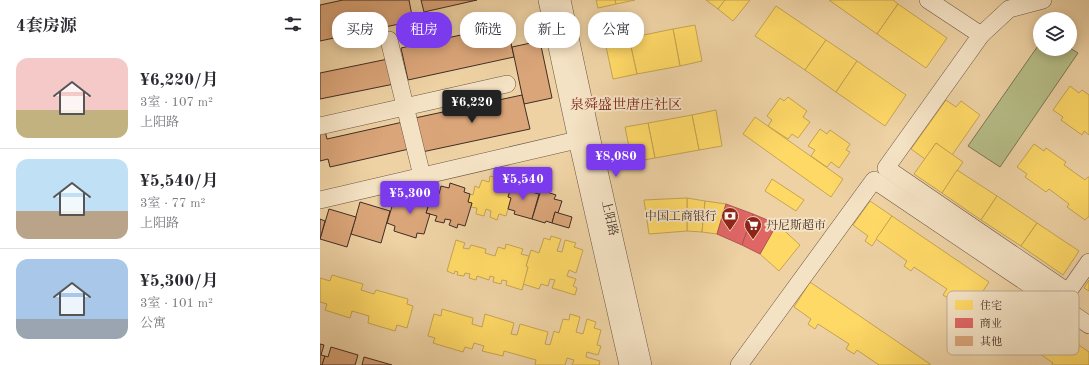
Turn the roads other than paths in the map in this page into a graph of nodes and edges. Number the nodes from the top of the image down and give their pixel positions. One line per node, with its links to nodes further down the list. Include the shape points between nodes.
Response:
1 (547, 0): 10 (street, 上阳路)
2 (562, 0): 20 (street, 上阳路)
3 (928, 0): 5 (street)
4 (1043, 0): 5 (street, via 1009,9)
5 (980, 35): 15 (street, via 886,168)
6 (389, 40): 8 (street)
7 (507, 84): 8 (street)
8 (405, 107): 9 (street); 11 (street)
9 (320, 126)
10 (577, 140): 11 (street); 19 (street, 上阳路)
11 (422, 176): 12 (street)
12 (320, 200)
13 (1089, 262): 16 (street)
14 (1039, 291): 21 (street, via 874,180)
15 (1067, 291)
16 (1069, 291)
17 (1079, 318): 18 (street)
18 (1089, 325)
19 (628, 365)
20 (643, 365)
21 (739, 365)

